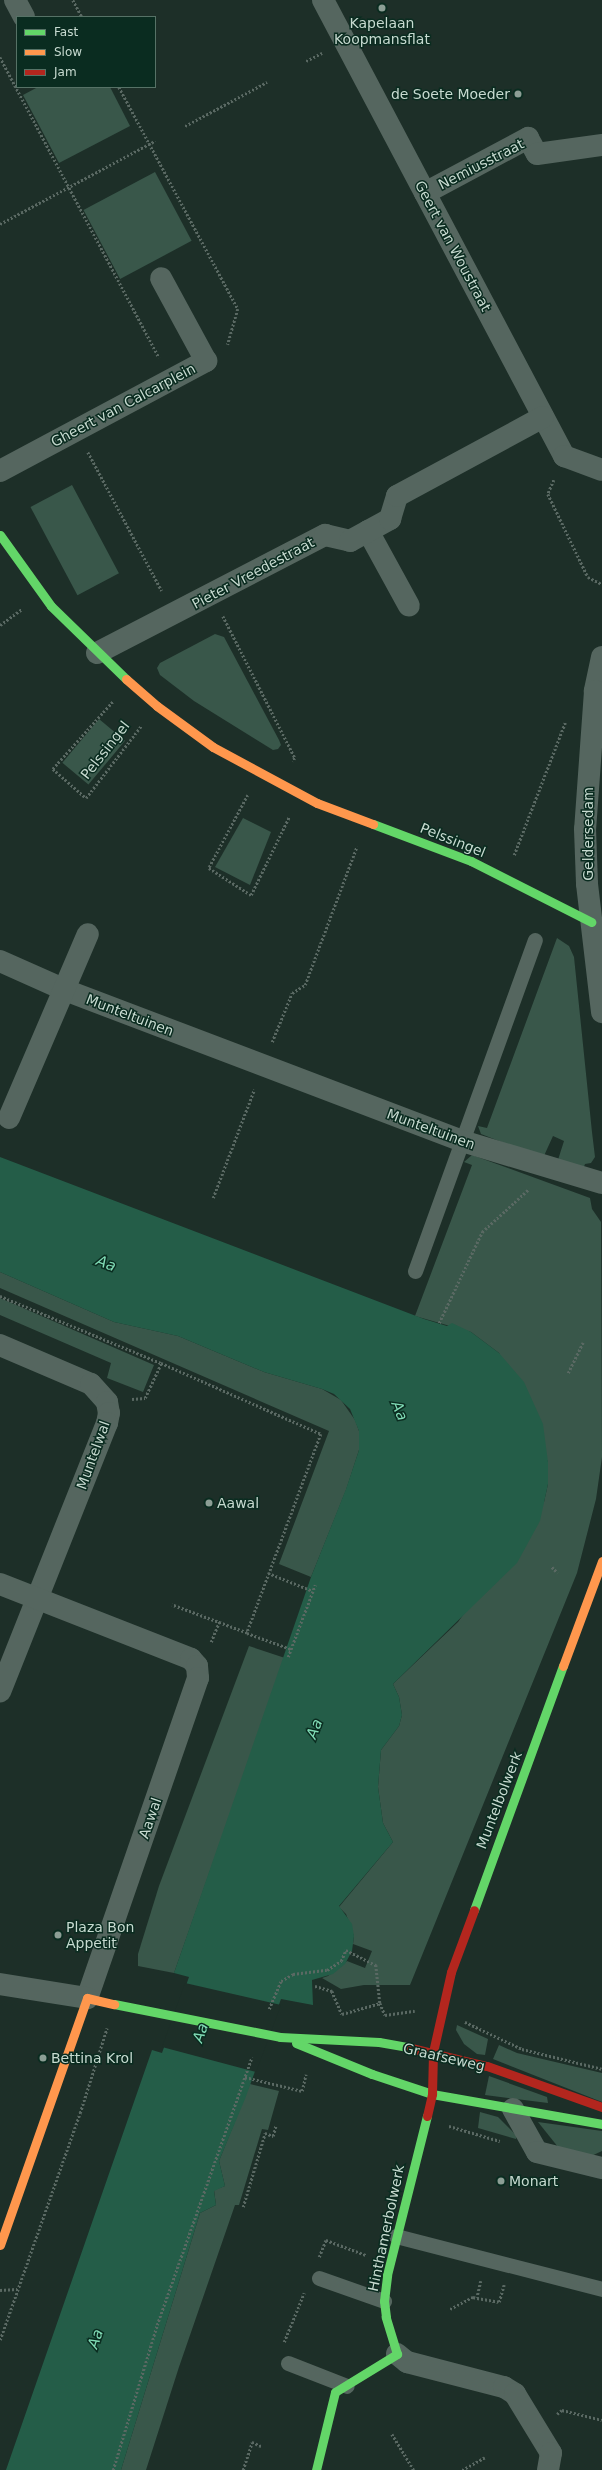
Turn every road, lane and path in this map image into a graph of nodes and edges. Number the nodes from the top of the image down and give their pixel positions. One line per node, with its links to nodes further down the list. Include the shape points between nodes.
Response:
1 (15, 0): 4 (street)
2 (73, 0): 5 (path)
3 (323, 0): 14 (street, Geert van Woustraat)
4 (23, 16)
5 (81, 16)
6 (0, 57): 8 (path)
7 (267, 82): 10 (path)
8 (16, 87)
9 (16, 88): 13 (path)
10 (185, 126)
11 (155, 142): 13 (path)
12 (602, 144): 14 (street, Nemiusstraat, via 537,154 528,138)
13 (69, 187): 15 (path); 17 (path)
14 (425, 193): 18 (street, Geert van Woustraat)
15 (0, 224)
16 (161, 278): 17 (street, Gheert van Calcarplein, via 206,361)
17 (171, 380): 19 (street, Gheert van Calcarplein)
18 (543, 417): 20 (street, Geert van Woustraat); 23 (street, Pieter Vreedestraat, via 397,496 390,519)
19 (77, 430): 22 (street, Gheert van Calcarplein); 28 (path)
20 (564, 456): 21 (street); 25 (path, via 548,494 588,577)
21 (602, 470)
22 (0, 471)
23 (368, 531): 26 (street, Pieter Vreedestraat, via 350,541 325,535); 27 (street)
24 (0, 534): 29 (street, Pelssingel, via 51,606)
25 (602, 584)
26 (212, 594): 28 (street, Pieter Vreedestraat); 35 (path, via 295,758)
27 (410, 606)
28 (175, 614): 29 (street, Pieter Vreedestraat)
29 (97, 652): 31 (street, Pelssingel)
30 (602, 657): 39 (street, Geldersedam, via 595,691 588,774 586,829)
31 (130, 682): 32 (street, Pelssingel); 32 (path, Pelssingel, via 52,769 86,798)
32 (157, 706): 34 (street, Pelssingel, via 213,747)
33 (568, 717): 38 (path)
34 (260, 774): 35 (street, Pelssingel); 36 (path, via 209,868 251,895)
35 (278, 784): 36 (street, Pelssingel)
36 (300, 794): 37 (street, Pelssingel)
37 (367, 821): 38 (street, Pelssingel, via 471,861); 45 (path, via 305,985 292,993)
38 (505, 878): 39 (street, Pelssingel)
39 (591, 922): 44 (street, Geldersedam)
40 (88, 934): 43 (street)
41 (535, 940): 47 (lane)
42 (0, 961): 43 (street, Munteltuinen)
43 (65, 990): 45 (street, Munteltuinen); 46 (street)
44 (602, 1012)
45 (263, 1066): 47 (street, Munteltuinen); 50 (path)
46 (9, 1118)
47 (462, 1141): 48 (street, Munteltuinen); 51 (lane)
48 (550, 1170): 49 (street, Munteltuinen); 53 (path, via 482,1232)
49 (602, 1183)
50 (213, 1198)
51 (415, 1271)
52 (0, 1296): 56 (path)
53 (439, 1323)
54 (583, 1342): 57 (path)
55 (0, 1345): 58 (street, Muntelwal, via 91,1384)
56 (161, 1363): 58 (path, via 145,1398); 60 (path, via 321,1434)
57 (568, 1373)
58 (107, 1402): 66 (street, Muntelwal, via 107,1423)
59 (552, 1567): 61 (path)
60 (268, 1573): 65 (path); 68 (path)
61 (558, 1573)
62 (600, 1576): 81 (street, Muntelbolwerk, via 461,1940)
63 (0, 1584): 66 (street, Aawal)
64 (315, 1585): 65 (path)
65 (313, 1590): 69 (path)
66 (37, 1599): 71 (street, Muntelwal); 74 (street, Aawal, via 191,1659 197,1666 198,1678)
67 (172, 1605): 68 (path)
68 (247, 1633): 69 (path)
69 (291, 1649): 70 (path)
70 (288, 1657)
71 (0, 1692)
72 (0, 1984): 74 (street)
73 (315, 1986): 75 (path, via 332,1990 342,2014)
74 (87, 1998): 80 (street, Graafseweg, via 168,2012); 94 (street)
75 (380, 2003): 76 (path, via 376,1965 346,1950 341,1960 327,1970 293,1974 281,1981); 77 (path)
76 (268, 2012)
77 (385, 2015)
78 (109, 2021): 96 (path, via 80,2113)
79 (479, 2028): 84 (path, via 522,2049)
80 (280, 2037): 81 (street, Graafseweg, via 378,2042); 86 (street, Graafseweg, via 372,2074)
81 (433, 2052): 86 (street, Hinthamerbolwerk); 87 (street, Graafseweg, via 487,2066)
82 (253, 2055): 85 (path)
83 (308, 2067): 85 (path, via 302,2091)
84 (602, 2069)
85 (246, 2077): 111 (path, via 157,2325)
86 (432, 2094): 88 (street, Graafseweg); 93 (street, Hinthamerbolwerk)
87 (602, 2107)
88 (513, 2110): 89 (street, Graafseweg); 91 (street, via 537,2152)
89 (602, 2124)
90 (276, 2125): 92 (path, via 273,2136 265,2134)
91 (602, 2168)
92 (243, 2207)
93 (396, 2236): 97 (lane); 100 (street, Hinthamerbolwerk)
94 (0, 2245)
95 (319, 2278): 100 (lane)
96 (17, 2289): 98 (path); 102 (path)
97 (602, 2289)
98 (0, 2290)
99 (477, 2298): 101 (path, via 472,2297)
100 (384, 2301): 103 (street, Hinthamerbolwerk, via 388,2329)
101 (450, 2310)
102 (0, 2340)
103 (397, 2354): 105 (street); 107 (street, via 407,2362 504,2387 515,2394)
104 (288, 2363): 105 (lane)
105 (347, 2386): 113 (street, via 335,2392)
106 (602, 2420): 107 (path, via 562,2410)
107 (536, 2426): 116 (street, via 551,2453)
108 (392, 2434): 114 (path)
109 (261, 2446): 112 (path, via 252,2442)
110 (485, 2456): 115 (path)
111 (113, 2470)
112 (243, 2470)
113 (316, 2470)
114 (414, 2470)
115 (462, 2470)
116 (548, 2470)

